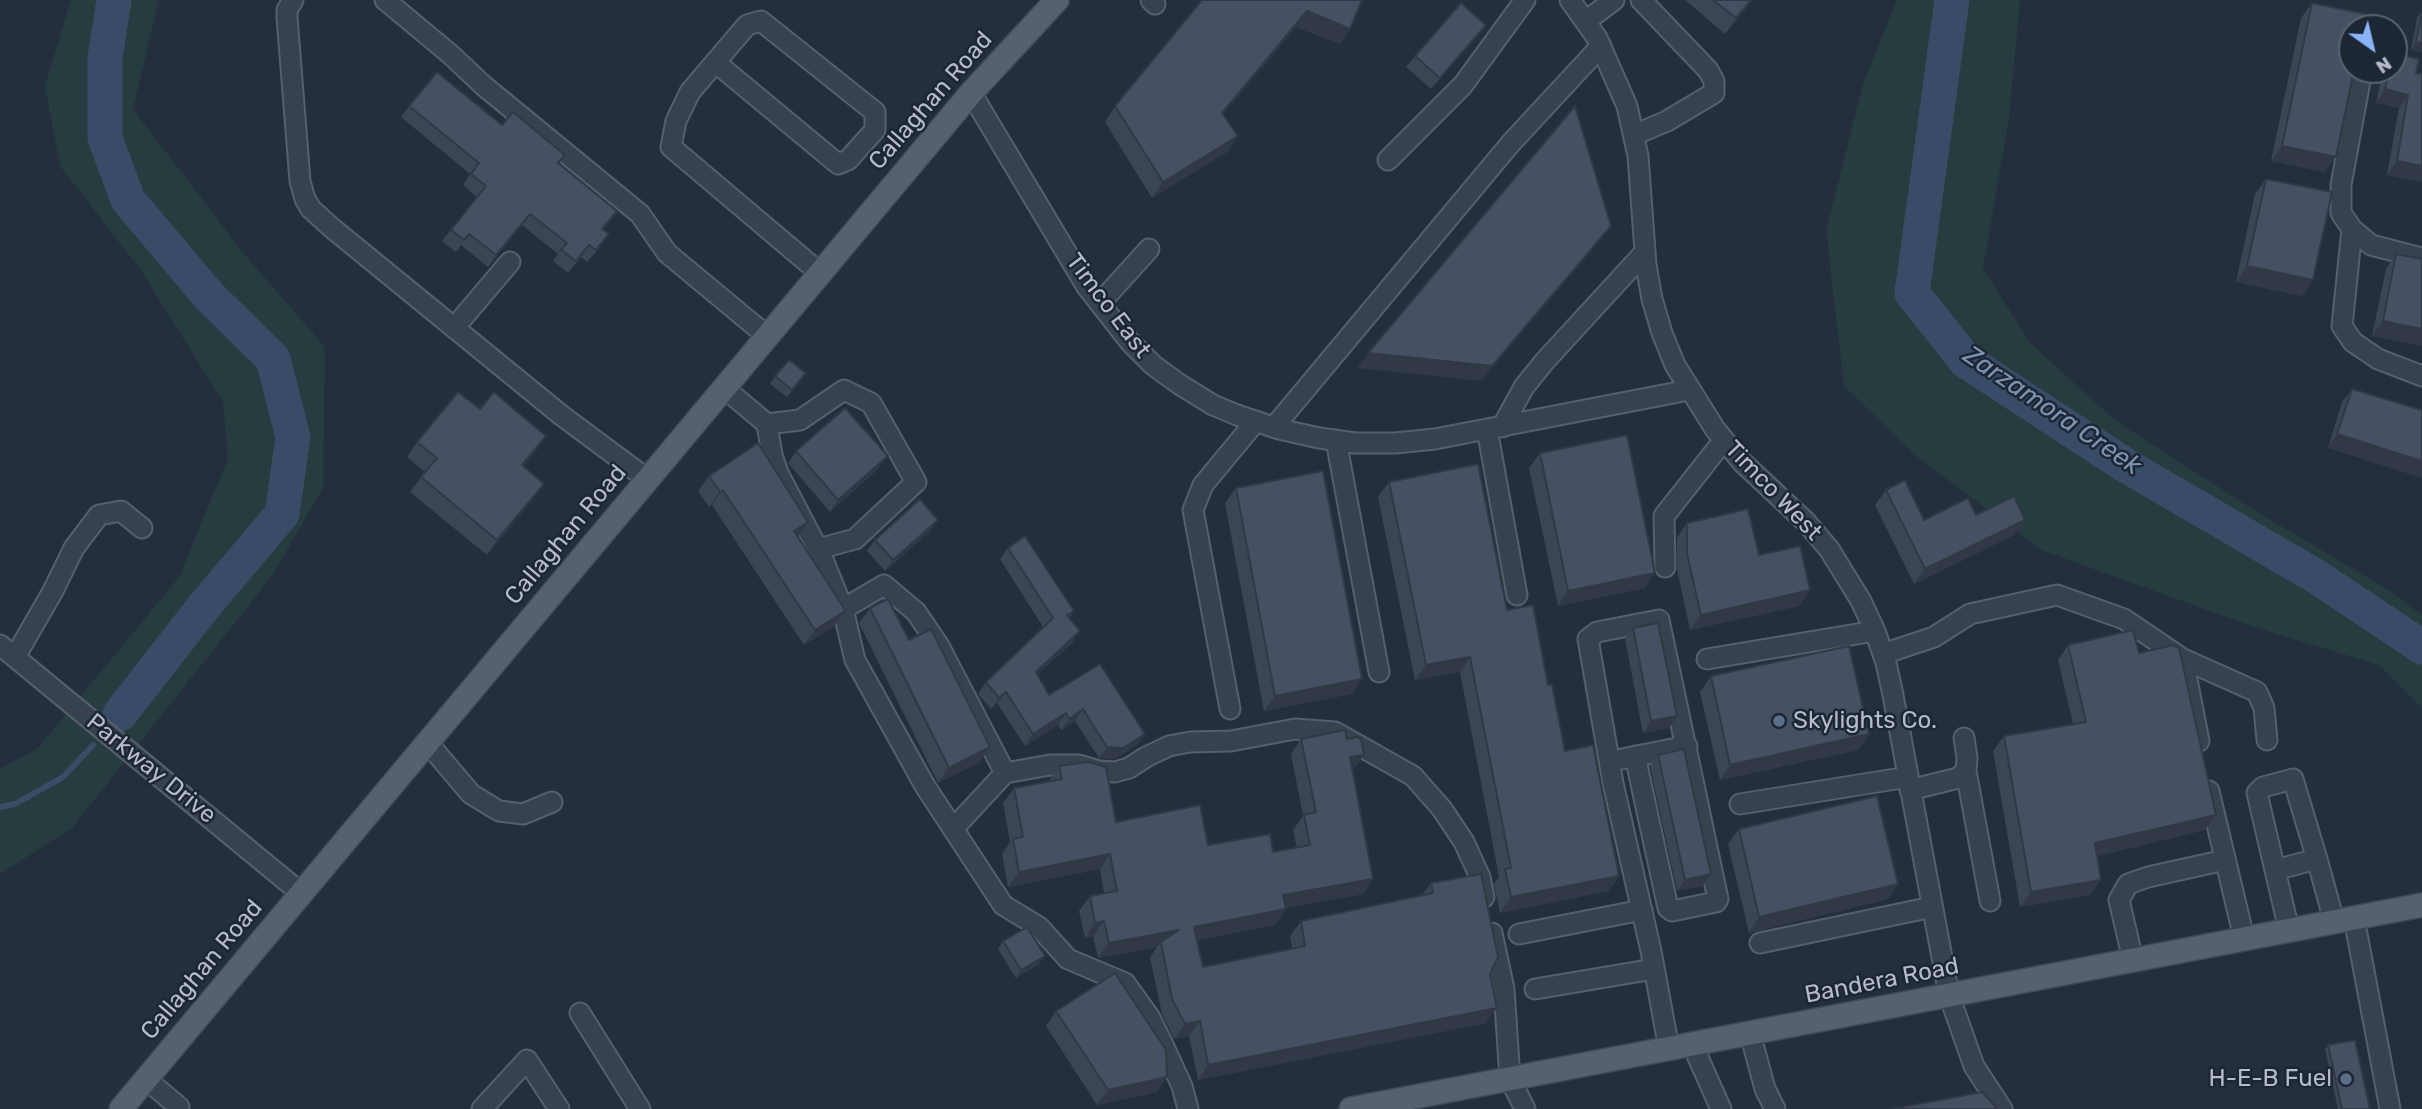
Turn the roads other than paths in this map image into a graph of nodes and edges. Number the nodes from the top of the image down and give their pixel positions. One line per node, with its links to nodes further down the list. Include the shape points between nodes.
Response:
1 (293, 0): 22 (street, via 287,17 305,200 332,228)
2 (385, 0): 23 (street, via 640,214 667,253)
3 (1057, 0): 12 (main road, Callaghan Road)
4 (1525, 0): 14 (street, via 1463,85)
5 (1570, 0): 8 (street, Timco West)
6 (1614, 0): 8 (street)
7 (1641, 0): 13 (street, via 1708,70 1714,93)
8 (1586, 21): 9 (street, Timco West)
9 (1601, 46): 13 (street, Timco West, via 1627,106); 28 (street)
10 (715, 62): 10 (street, via 747,25 761,21 875,112 875,130 848,160 838,164); 20 (street, via 690,92 676,121 671,147)
11 (2359, 84): 15 (street, via 2341,184 2341,213)
12 (971, 93): 20 (main road, Callaghan Road); 21 (street, Timco East)
13 (1634, 135): 17 (street, Timco West)
14 (1388, 160)
15 (2352, 229): 18 (street, via 2371,245); 24 (street, via 2342,326 2353,342 2378,359)
16 (1149, 249): 21 (street)
17 (1645, 252): 26 (street, Timco West, via 1662,333); 29 (street, via 1544,362)
18 (2422, 258)
19 (510, 262): 22 (street)
20 (820, 273): 23 (main road, Callaghan Road)
21 (1100, 303): 28 (street, Timco East, via 1153,365 1213,405)
22 (454, 328): 32 (street)
23 (767, 336): 25 (main road, Callaghan Road)
24 (2422, 376)
25 (724, 388): 27 (street); 32 (main road, Callaghan Road)
26 (1689, 390): 29 (street, Timco East); 31 (street, Timco West)
27 (767, 424): 34 (street, via 778,473); 34 (street, via 800,420 844,390 871,403 916,482 855,540)
28 (1265, 424): 30 (street, Timco East); 44 (street, via 1203,485 1192,510)
29 (1494, 428): 30 (street, Timco East, via 1395,443); 36 (street)
30 (1336, 440): 43 (street)
31 (1724, 440): 35 (street, via 1664,516); 38 (street, Timco West, via 1829,549)
32 (647, 479): 47 (main road, Callaghan Road)
33 (142, 527): 39 (street, via 121,512 99,515 74,548 53,591)
34 (818, 549): 37 (street)
35 (1665, 567)
36 (1517, 596)
37 (843, 609): 52 (street, via 884,585 915,612 939,646); 56 (street, via 856,660)
38 (1875, 631): 40 (street, Timco West); 41 (street)
39 (7, 651): 60 (street, Parkway Drive)
40 (1883, 654): 42 (street, via 1934,637 1970,614 2057,595 2124,619); 53 (street, Timco West)
41 (1707, 659)
42 (2183, 659): 46 (street, via 2257,692 2264,708); 58 (street)
43 (1379, 672)
44 (1230, 709)
45 (1964, 738): 51 (street)
46 (2267, 740)
47 (427, 742): 54 (street, via 471,794 499,811 523,814); 60 (main road, Callaghan Road)
48 (1687, 746): 49 (street); 49 (street, via 1718,899 1713,904 1668,908); 50 (street, via 1662,622 1656,620 1593,633 1588,639)
49 (1635, 756): 50 (street)
50 (1608, 761): 64 (street)
51 (1966, 771): 53 (street, via 1958,778); 61 (street)
52 (1005, 773): 56 (street); 79 (street, via 1050,765 1115,772 1169,746 1295,729 1335,732 1413,776 1464,842 1480,877 1504,989)
53 (1909, 783): 55 (street); 63 (street, Timco West)
54 (552, 802)
55 (1740, 804)
56 (953, 829): 86 (street, via 1003,905 1039,927 1068,959 1125,984 1155,1028)
57 (2317, 859): 59 (street); 59 (street, via 2294,779 2263,787 2257,793); 65 (street)
58 (2225, 860): 68 (street); 70 (street, via 2128,884 2119,900)
59 (2275, 870): 66 (street)
60 (302, 893): 78 (main road, Callaghan Road)
61 (1990, 901)
62 (2422, 905): 65 (main road, Bandera Road)
63 (1932, 907): 69 (street); 73 (street, Timco West)
64 (1642, 910): 67 (street); 71 (street)
65 (2344, 919): 66 (main road, Bandera Road); 91 (street)
66 (2289, 930): 68 (main road, Bandera Road)
67 (1519, 934)
68 (2244, 938): 70 (main road, Bandera Road)
69 (1760, 943)
70 (2133, 960): 73 (main road, Bandera Road)
71 (1654, 970): 72 (street); 77 (street)
72 (1535, 989)
73 (1948, 995): 75 (main road, Bandera Road); 90 (street, Timco West, via 1974,1066)
74 (580, 1013): 85 (street)
75 (1750, 1033): 76 (main road, Bandera Road); 89 (street)
76 (1692, 1044): 77 (main road, Bandera Road); 88 (street)
77 (1669, 1049): 79 (main road, Bandera Road)
78 (146, 1079): 81 (main road, Callaghan Road); 82 (street)
79 (1510, 1079): 80 (main road, Bandera Road); 87 (street)
80 (1366, 1108)
81 (121, 1109)
82 (178, 1109)
83 (482, 1109): 84 (street, via 527,1060)
84 (559, 1109)
85 (640, 1109)
86 (1188, 1109)
87 (1525, 1109)
88 (1721, 1109)
89 (1774, 1109)
90 (2002, 1109)
91 (2390, 1109)

